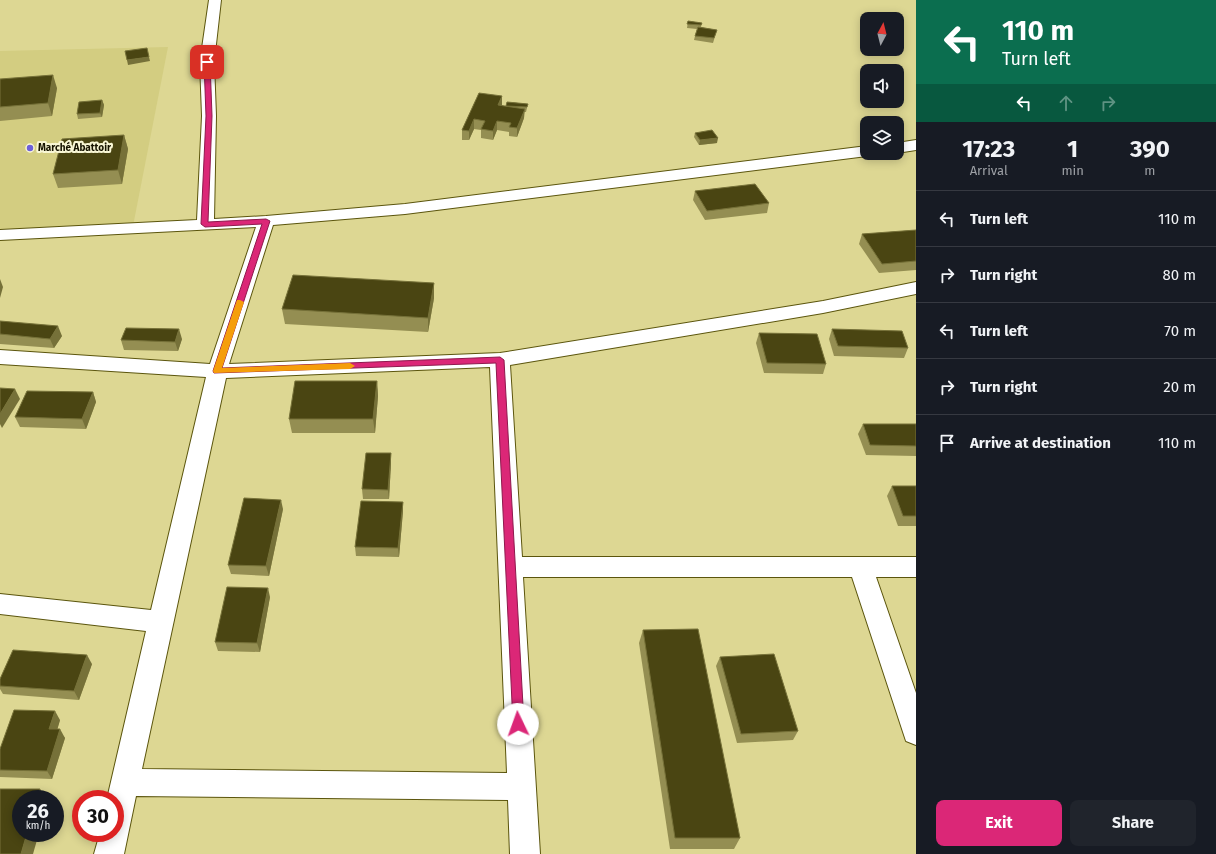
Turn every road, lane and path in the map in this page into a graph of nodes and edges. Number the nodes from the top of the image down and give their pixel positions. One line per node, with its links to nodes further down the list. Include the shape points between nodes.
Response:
1 (215, 0): 6 (street, via 207,62 209,116)
2 (916, 145): 3 (street)
3 (904, 147)
4 (860, 152): 5 (street, via 405,210)
5 (266, 221): 6 (street); 11 (street)
6 (205, 224): 7 (street)
7 (0, 235)
8 (916, 288): 10 (street)
9 (0, 357): 11 (street)
10 (500, 360): 11 (street); 12 (street)
11 (217, 371): 16 (street)
12 (510, 567): 13 (street); 19 (street)
13 (861, 567): 14 (street); 17 (street)
14 (916, 567)
15 (0, 604): 16 (street)
16 (161, 622): 18 (street)
17 (916, 732)
18 (125, 782): 19 (street); 20 (street)
19 (522, 787): 23 (street)
20 (123, 790)
21 (112, 842): 22 (street)
22 (109, 854)
23 (525, 854)

